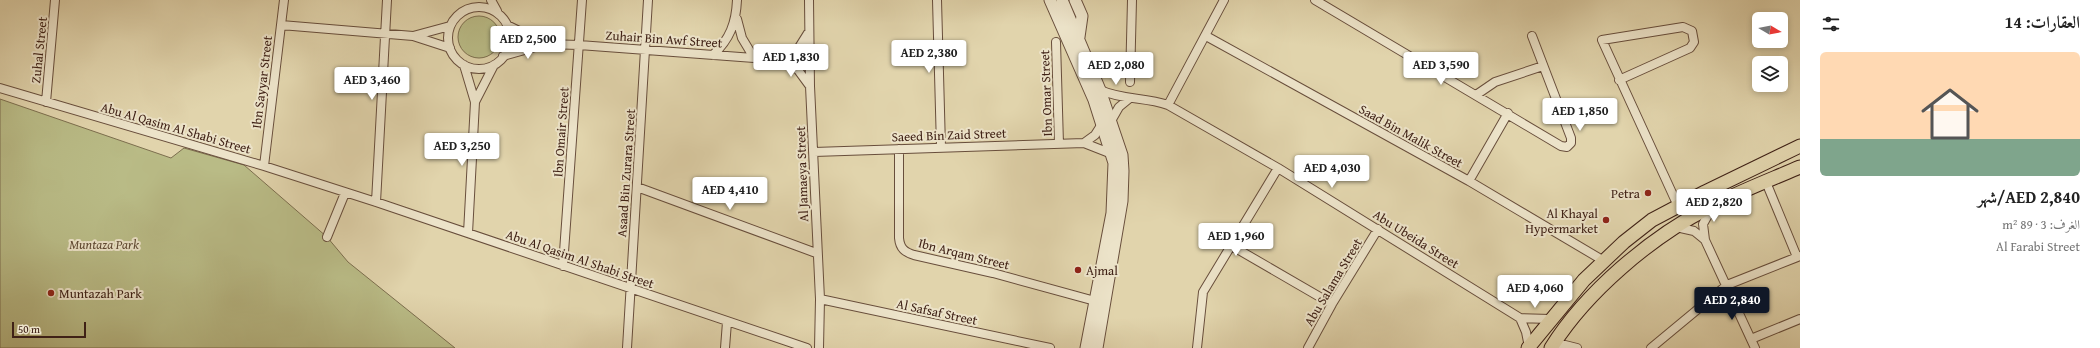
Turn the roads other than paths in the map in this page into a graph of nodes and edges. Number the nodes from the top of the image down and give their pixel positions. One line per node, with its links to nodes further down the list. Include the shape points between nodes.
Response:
1 (55, 0): 48 (street, Zuhal Street)
2 (284, 0): 20 (street, Ibn Sayyar Street)
3 (387, 0): 24 (street)
4 (473, 0): 17 (street)
5 (491, 0): 18 (street)
6 (582, 0): 31 (street, Ibn Omair Street)
7 (648, 0): 33 (street, Asaad Bin Zurara Street)
8 (737, 0): 19 (street)
9 (809, 0): 23 (street, Al Jamaeya Street)
10 (937, 0): 56 (street)
11 (1050, 0): 52 (street)
12 (1062, 0): 28 (street)
13 (1075, 0): 28 (street, via 1082,16)
14 (1132, 0): 42 (street)
15 (1224, 0): 26 (street)
16 (1315, 0): 46 (street)
17 (467, 9): 18 (street, via 486,7); 22 (street, via 458,14)
18 (499, 14): 21 (street)
19 (737, 16): 34 (street, via 726,41); 36 (street, via 742,38)
20 (282, 25): 24 (street); 60 (street, Ibn Sayyar Street)
21 (507, 25): 30 (street, Zuhair Bin Awf Street); 35 (street, via 510,40)
22 (450, 26): 25 (street); 32 (street)
23 (809, 32): 37 (street, via 798,49); 43 (street, Al Jamaeya Street)
24 (385, 35): 25 (street); 67 (street)
25 (413, 36): 32 (street)
26 (1206, 36): 50 (street); 63 (street, Saad Bin Malik Street)
27 (1532, 36): 40 (street)
28 (1079, 37): 45 (street)
29 (1056, 42): 54 (street, Ibn Omar Street)
30 (546, 44): 31 (street, Zuhair Bin Awf Street); 35 (street, Zuhair Bin Awf Street)
31 (579, 45): 33 (street, Zuhair Bin Awf Street); 79 (street, Ibn Omair Street)
32 (450, 48): 38 (street)
33 (645, 50): 34 (street, Zuhair Bin Awf Street); 65 (street, Asaad Bin Zurara Street)
34 (713, 55): 36 (street, Zuhair Bin Awf Street)
35 (504, 56): 39 (street)
36 (754, 58): 37 (street, Zuhair Bin Awf Street)
37 (781, 60): 43 (street, Zuhair Bin Awf Street, via 798,70)
38 (464, 65): 39 (street, via 477,68); 49 (street)
39 (494, 65): 49 (street)
40 (1543, 66): 46 (street, via 1495,82); 51 (street, via 1571,143 1564,147)
41 (1619, 80): 41 (street, via 1690,48 1694,42 1692,31 1683,26 1603,38 1602,42); 69 (street)
42 (1130, 82)
43 (810, 86): 58 (street, Al Jamaeya Street)
44 (0, 88): 48 (street, Abu Al Qasim Al Shabi Street)
45 (1100, 90): 47 (street, Abu Ubeida Street); 52 (street)
46 (1476, 95): 51 (street)
47 (1130, 98): 50 (street, Abu Ubeida Street, via 1155,100); 52 (street)
48 (46, 102): 60 (street, Abu Al Qasim Al Shabi Street)
49 (475, 102): 72 (street)
50 (1168, 105): 62 (street, Abu Ubeida Street)
51 (1508, 113): 63 (street)
52 (1106, 122): 53 (street); 59 (street); 98 (street, via 1122,155 1123,194)
53 (1084, 143): 54 (street, Saeed Bin Zaid Street); 59 (street, Saeed Bin Zaid Street)
54 (1059, 144): 56 (street, Saeed Bin Zaid Street)
55 (1800, 146): 69 (main road)
56 (941, 148): 57 (street, Saeed Bin Zaid Street)
57 (899, 149): 58 (street, Saeed Bin Zaid Street); 83 (street, Ibn Arqam Street, via 899,238 903,250 914,255 993,273)
58 (814, 152): 76 (street, Al Jamaeya Street)
59 (1112, 154): 83 (street, via 1114,196)
60 (264, 166): 66 (street, Abu Al Qasim Al Shabi Street)
61 (1800, 167): 64 (main road)
62 (1278, 168): 71 (street, Abu Ubeida Street); 75 (street)
63 (1469, 182): 78 (street, Saad Bin Malik Street)
64 (1766, 182): 68 (main road); 77 (street)
65 (637, 187): 76 (street); 81 (street, Asaad Bin Zurara Street)
66 (345, 193): 67 (street, Abu Al Qasim Al Shabi Street); 73 (street)
67 (376, 202): 72 (street, Abu Al Qasim Al Shabi Street)
68 (1715, 204): 70 (main road); 74 (street, via 1703,224)
69 (1678, 206): 78 (main road, via 1652,220)
70 (1676, 227): 74 (street, via 1694,231); 91 (main road, via 1600,288 1573,318)
71 (1378, 229): 84 (street, Abu Salama Street); 85 (street, Abu Ubeida Street)
72 (468, 233): 79 (street, Abu Al Qasim Al Shabi Street)
73 (327, 237)
74 (1705, 240): 80 (street)
75 (1232, 246): 84 (street); 99 (street, via 1201,297)
76 (816, 254): 82 (street, Al Jamaeya Street)
77 (1798, 256): 80 (street)
78 (1604, 261): 86 (main road)
79 (563, 266): 81 (street, Abu Al Qasim Al Shabi Street)
80 (1727, 285): 89 (street); 102 (street)
81 (631, 289): 88 (street, Abu Al Qasim Al Shabi Street); 92 (street, Asaad Bin Zurara Street)
82 (820, 300): 95 (street, Al Jamaeya Street); 96 (street, Al Safsaf Street)
83 (1095, 301): 97 (street)
84 (1332, 304): 100 (street, Abu Salama Street)
85 (1520, 318): 86 (street); 90 (street, via 1526,332)
86 (1550, 319): 90 (main road)
87 (1800, 320): 89 (street)
88 (727, 322): 93 (street); 94 (street, Abu Al Qasim Al Shabi Street)
89 (1751, 339): 103 (street)
90 (1528, 347)
91 (1552, 347): 101 (street, via 1565,345)
92 (627, 348)
93 (725, 348)
94 (807, 348)
95 (819, 348)
96 (1050, 348)
97 (1086, 348)
98 (1097, 348)
99 (1197, 348)
100 (1308, 348)
101 (1577, 348)
102 (1651, 348)
103 (1755, 348)

